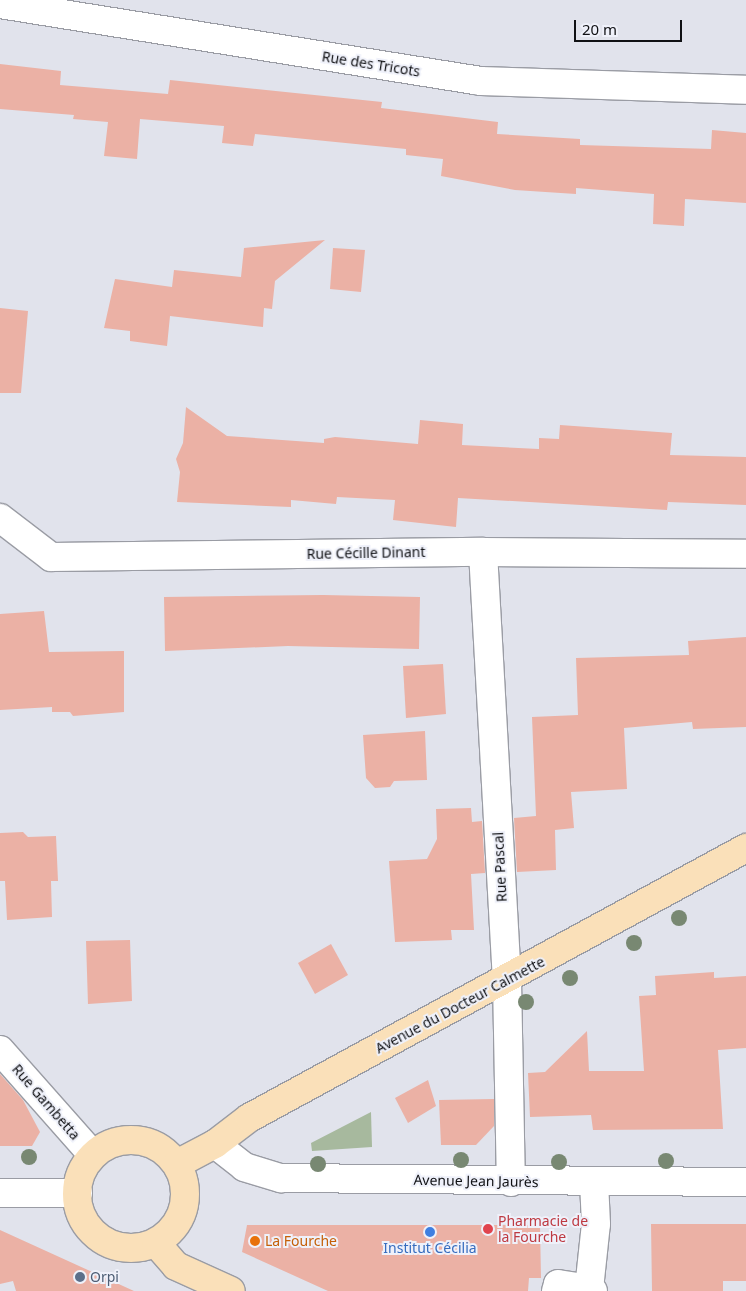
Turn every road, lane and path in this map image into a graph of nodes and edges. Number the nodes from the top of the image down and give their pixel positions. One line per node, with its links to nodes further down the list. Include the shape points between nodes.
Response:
1 (0, 4): 2 (street, Rue des Tricots, via 480,81)
2 (746, 90)
3 (0, 518): 4 (street, Rue Cécille Dinant, via 51,557)
4 (483, 552): 5 (street, Rue Cécille Dinant); 7 (street, Rue Pascal)
5 (746, 554)
6 (746, 848): 7 (main road, Avenue du Docteur Calmette)
7 (507, 980): 9 (main road, Avenue du Docteur Calmette, via 249,1118); 13 (street, Rue Pascal)
8 (0, 1050): 10 (street, Rue Gambetta)
9 (215, 1144): 11 (main road, Avenue du Docteur Calmette); 13 (street, Avenue Jean Jaurès, via 244,1167 281,1178)
10 (92, 1154): 11 (main road, via 128,1140 154,1147); 16 (main road)
11 (177, 1164): 17 (main road, via 185,1196 181,1215 172,1230)
12 (594, 1181): 13 (street, Avenue Jean Jaurès); 14 (street, Avenue Jean Jaurès); 18 (street, via 596,1224)
13 (511, 1182)
14 (746, 1182)
15 (0, 1193): 16 (street)
16 (78, 1193): 17 (main road, via 81,1214 92,1232 105,1241 133,1248)
17 (156, 1243): 19 (main road, via 176,1266)
18 (591, 1290): 20 (street, via 558,1284)
19 (231, 1291)
20 (556, 1291)

